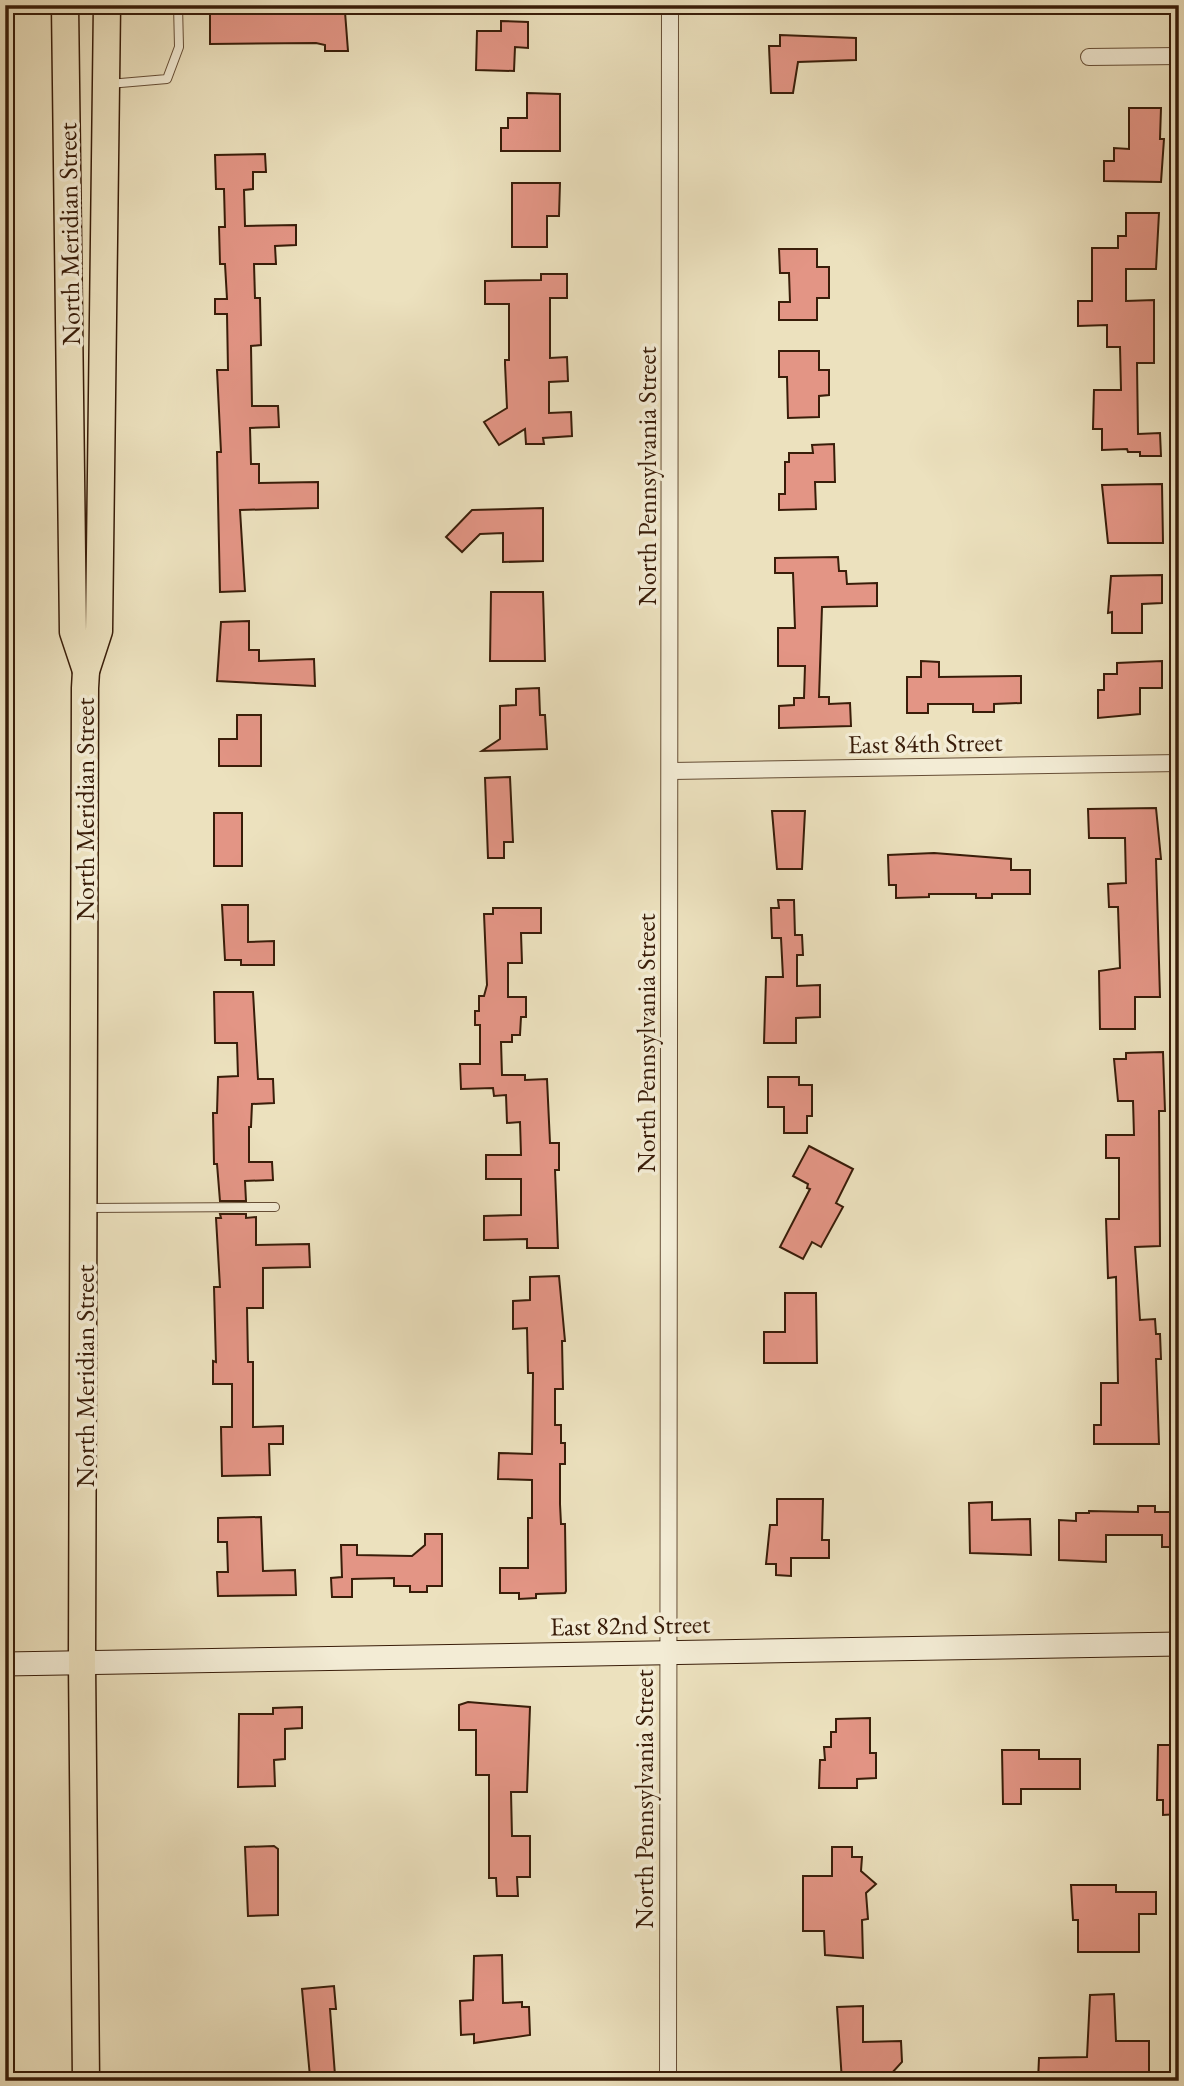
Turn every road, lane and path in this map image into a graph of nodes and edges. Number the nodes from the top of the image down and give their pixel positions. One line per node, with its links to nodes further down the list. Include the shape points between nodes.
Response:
1 (65, 5): 8 (main road, North Meridian Street, via 73,632)
2 (107, 5): 7 (main road, North Meridian Street)
3 (178, 5): 7 (lane, via 179,47 167,79)
4 (670, 5): 10 (street, North Pennsylvania Street)
5 (1179, 56): 6 (street)
6 (1089, 57)
7 (106, 85): 8 (main road, North Meridian Street, via 99,631)
8 (86, 671): 12 (main road, North Meridian Street)
9 (1179, 763): 10 (street, East 84th Street)
10 (672, 771): 14 (street, North Pennsylvania Street)
11 (275, 1207): 12 (lane)
12 (85, 1208): 15 (main road, North Meridian Street)
13 (1179, 1644): 14 (street, East 82nd Street)
14 (668, 1653): 15 (street, East 82nd Street); 18 (street, North Pennsylvania Street)
15 (82, 1663): 16 (street, East 82nd Street); 17 (main road, North Meridian Street)
16 (5, 1664)
17 (86, 2081)
18 (668, 2081)

